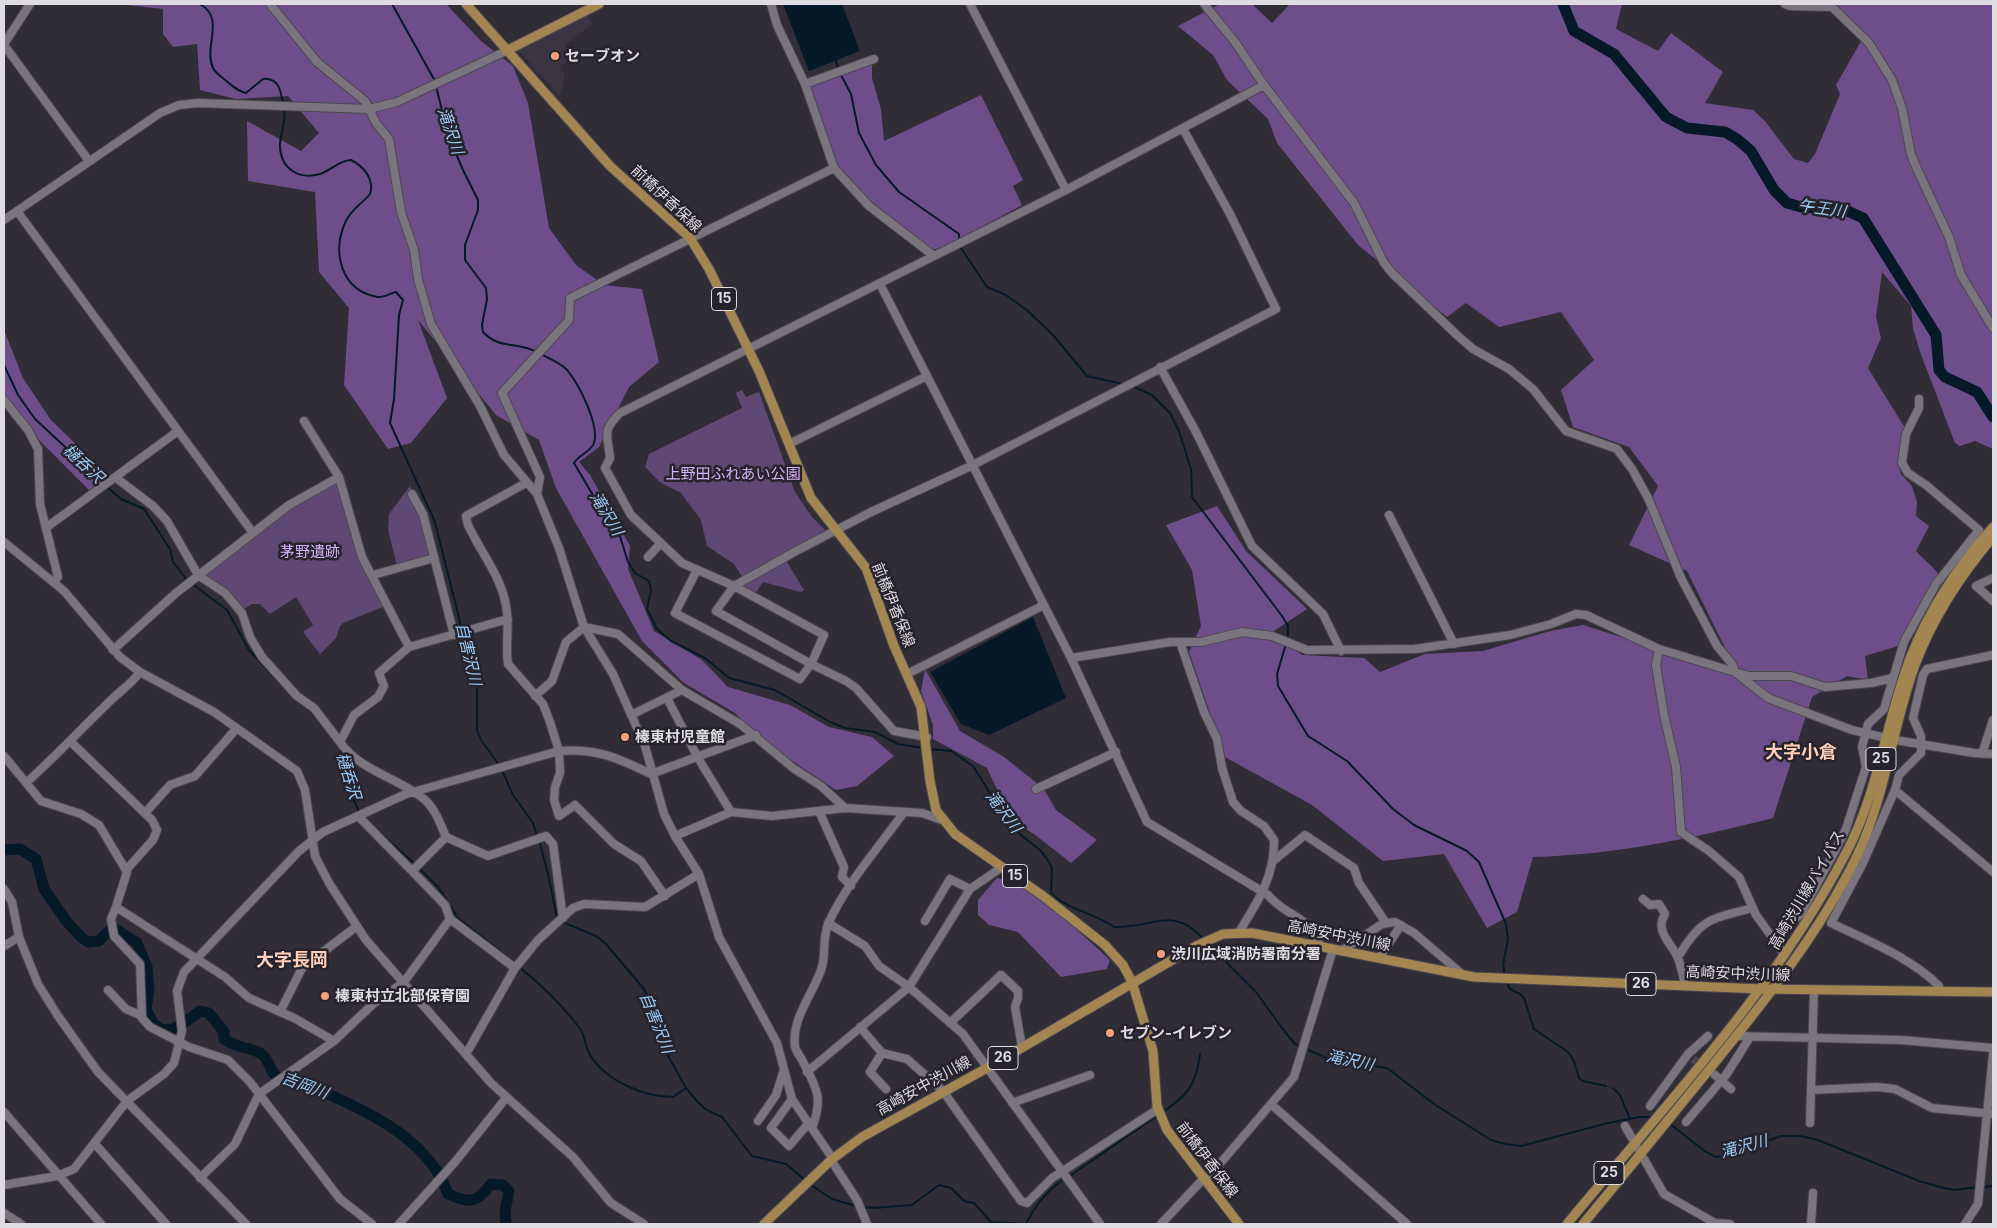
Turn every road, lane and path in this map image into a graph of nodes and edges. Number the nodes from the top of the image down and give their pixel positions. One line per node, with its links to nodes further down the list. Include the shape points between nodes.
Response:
1 (30, 4): 9 (street)
2 (270, 4): 14 (street, via 317,62 365,101)
3 (466, 4): 10 (main road, 前橋伊香保線 / 15)
4 (598, 4): 10 (main road)
5 (771, 4): 12 (street, via 777,25)
6 (970, 4): 18 (street)
7 (1204, 4): 13 (street, via 1236,42)
8 (1785, 4): 24 (street, via 1832,7 1869,43 1896,87 1911,154 1949,236 1961,275)
9 (4, 45): 16 (street)
10 (506, 50): 14 (street, via 385,107); 21 (main road, 前橋伊香保線 / 15, via 610,166)
11 (874, 59): 12 (street)
12 (805, 84): 17 (street)
13 (1264, 85): 15 (street); 70 (street, via 1354,203 1392,273 1473,349 1509,369 1533,389 1566,431 1617,449 1648,498 1681,578 1717,646)
14 (369, 109): 16 (street, via 179,105 160,113); 36 (street, via 389,139 401,212 414,250 418,279 431,324 480,406 504,455)
15 (1183, 129): 18 (street); 26 (street, via 1230,214 1276,309)
16 (89, 161): 19 (street)
17 (834, 168): 21 (street); 22 (street, via 869,206)
18 (1066, 190): 22 (street)
19 (17, 211): 20 (street); 31 (street)
20 (4, 220)
21 (690, 238): 25 (main road, 前橋伊香保線 / 15); 38 (street, via 570,298 570,320 502,393 540,477)
22 (934, 256): 23 (street)
23 (880, 284): 25 (street); 27 (street)
24 (1993, 328)
25 (748, 349): 32 (main road, 前橋伊香保線 / 15); 46 (street, via 638,402 612,421 606,444 610,458 605,468 631,516)
26 (1160, 367): 33 (street); 65 (street, via 1252,546 1323,614)
27 (927, 376): 32 (street); 33 (street)
28 (1919, 399): 72 (street, via 1906,434 1904,468 1979,530 1926,599 1904,642)
29 (4, 400): 41 (street, via 38,448 40,504)
30 (304, 421): 35 (street)
31 (178, 431): 34 (street); 43 (street)
32 (789, 444): 42 (main road, 前橋伊香保線 / 15, via 811,498)
33 (971, 466): 42 (street); 56 (street)
34 (115, 477): 41 (street); 50 (street, via 153,506 167,522)
35 (339, 477): 43 (street, via 289,505); 51 (street, via 362,557)
36 (526, 483): 38 (street); 57 (street, via 466,516 500,586)
37 (412, 494): 48 (street, via 423,514)
38 (537, 494): 58 (street, via 559,548)
39 (1389, 515): 61 (street)
40 (1993, 526): 81 (main road, 高崎渋川線バイパス / 25, via 1948,584 1923,628 1906,672)
41 (47, 527): 53 (street, via 58,576)
42 (836, 530): 54 (street); 71 (main road, 前橋伊香保線 / 15, via 866,568 894,646)
43 (252, 533): 50 (street)
44 (1993, 538): 81 (main road, 高崎渋川線バイパス / 25, via 1950,594 1930,631 1914,667)
45 (4, 542): 53 (street)
46 (660, 544): 47 (street); 49 (street, via 682,563)
47 (648, 557)
48 (434, 558): 51 (street); 59 (street)
49 (697, 570): 54 (street); 68 (street, via 675,613 800,679)
50 (198, 575): 64 (street); 84 (street, via 235,602 255,648 297,696 314,708)
51 (373, 576): 62 (street)
52 (1993, 578): 55 (street, via 1976,586)
53 (54, 582): 64 (street)
54 (734, 586): 68 (street, via 824,634); 68 (street, via 716,611)
55 (1993, 601)
56 (1044, 605): 67 (street); 71 (street)
57 (508, 619): 59 (street); 74 (street, via 508,664)
58 (584, 627): 73 (street, via 618,634); 74 (street, via 566,642 552,681); 76 (street, via 613,674)
59 (455, 635): 62 (street)
60 (1180, 642): 65 (street, via 1201,642 1242,632 1266,635 1307,650); 67 (street); 107 (street, via 1204,712 1217,739 1233,802 1272,836)
61 (1454, 644): 63 (street, via 1510,635 1576,614 1586,615); 65 (street, via 1415,649)
62 (409, 647): 84 (street, via 379,674 384,686 378,697 354,716)
63 (1659, 649): 70 (street); 120 (street, via 1656,665 1676,767 1681,832 1739,877)
64 (113, 650): 69 (street)
65 (1341, 651)
66 (1993, 655): 85 (street, via 1927,669 1920,683 1913,718)
67 (1071, 658): 87 (street)
68 (810, 664): 82 (street, via 856,688 894,732)
69 (140, 672): 78 (street, via 193,699); 83 (street, via 131,685 109,702)
70 (1735, 672): 72 (street, via 1749,676 1791,676 1825,688); 79 (street, via 1768,698)
71 (908, 674): 82 (main road, 前橋伊香保線 / 15, via 921,707)
72 (1893, 678): 79 (street, via 1884,709 1872,720)
73 (682, 690): 75 (street); 80 (street)
74 (535, 696): 86 (street, via 543,704)
75 (667, 698): 76 (street); 91 (street)
76 (630, 715): 92 (street, via 645,746)
77 (1993, 720): 88 (street)
78 (236, 729): 101 (street, via 195,776 170,785); 106 (street, via 297,771 304,790)
79 (1865, 734): 81 (street); 130 (street, via 1862,751 1866,767 1846,829 1808,905 1794,922)
80 (756, 735): 91 (street); 97 (street, via 772,752 821,786)
81 (1891, 739): 85 (street); 135 (main road, 高崎渋川線バイパス / 25, via 1856,833); 145 (main road, 高崎渋川線バイパス / 25, via 1872,820 1856,858 1792,964)
82 (927, 740): 103 (main road, 前橋伊香保線 / 15, via 933,800)
83 (71, 742): 93 (street); 101 (street)
84 (340, 742): 96 (street, via 350,755)
85 (1922, 744): 88 (street); 95 (street, via 1918,758 1902,769)
86 (559, 751): 92 (street, via 580,749 604,754); 96 (street); 117 (street, via 560,773 554,800 559,816 575,805 614,844 641,861)
87 (1116, 752): 94 (street); 116 (street, via 1148,822)
88 (1982, 754): 89 (street)
89 (1993, 754)
90 (4, 756): 93 (street)
91 (698, 758): 92 (street); 99 (street)
92 (651, 774): 104 (street)
93 (27, 782): 109 (street, via 41,801 81,814 99,825)
94 (1036, 789)
95 (1895, 790): 111 (street); 148 (street, via 1863,863 1831,922 1898,956 1929,976 1940,986)
96 (414, 792): 102 (street); 105 (street, via 427,801)
97 (845, 808): 98 (street); 100 (street)
98 (819, 811): 99 (street, via 772,816); 113 (street, via 844,867 842,877)
99 (732, 812): 104 (street)
100 (904, 812): 103 (street, via 922,813); 113 (street)
101 (145, 813): 109 (street, via 157,830 153,840)
102 (359, 817): 106 (street); 110 (street)
103 (942, 820): 108 (main road, 前橋伊香保線 / 15, via 955,834)
104 (675, 836): 112 (street)
105 (446, 837): 110 (street); 121 (street, via 488,856 546,836 553,844)
106 (312, 840): 127 (street, via 323,873); 137 (street)
107 (1272, 862): 116 (street); 125 (street, via 1305,835 1354,868)
108 (1002, 867): 115 (street); 141 (main road, 前橋伊香保線 / 15, via 1112,951)
109 (126, 870): 119 (street)
110 (412, 871): 122 (street, via 445,905)
111 (1993, 872)
112 (699, 874): 117 (street); 165 (street, via 718,936 777,1043)
113 (851, 886): 124 (street)
114 (4, 889): 129 (street, via 12,902)
115 (970, 889): 123 (street, via 950,879); 143 (street)
116 (1264, 892): 128 (street); 132 (street, via 1284,910 1308,924)
117 (665, 896): 121 (street, via 644,907 577,905)
118 (1643, 899): 134 (street, via 1650,905 1659,904 1665,914 1663,936)
119 (116, 907): 137 (street); 151 (street, via 111,919 114,936 140,964)
120 (1752, 908): 130 (street); 134 (street, via 1711,920 1696,930)
121 (563, 918): 138 (street, via 538,940)
122 (450, 919): 138 (street); 140 (street)
123 (925, 921)
124 (828, 923): 143 (street, via 865,946 879,966); 167 (street, via 822,967 808,994 796,1033 795,1048)
125 (1386, 923): 126 (street); 133 (street)
126 (1401, 925): 136 (street); 139 (street)
127 (358, 926): 140 (street, via 366,940); 150 (street, via 302,968)
128 (1239, 932): 132 (main road, 高崎安中渋川線 / 26); 141 (main road, 高崎安中渋川線 / 26, via 1198,945)
129 (19, 937): 131 (street); 177 (street, via 38,984 58,1016 98,1072)
130 (1773, 937): 135 (street)
131 (4, 946)
132 (1320, 946): 133 (main road, 高崎安中渋川線 / 26)
133 (1337, 950): 136 (main road, 高崎安中渋川線 / 26); 179 (street, via 1294,1077)
134 (1677, 955): 142 (street)
135 (1786, 955): 144 (main road, 高崎渋川線バイパス / 25)
136 (1379, 958): 139 (main road, 高崎安中渋川線 / 26)
137 (198, 959): 150 (street, via 225,976 249,998); 159 (street, via 180,978 177,992 182,1031)
138 (515, 968): 163 (street)
139 (1463, 974): 142 (main road, 高崎安中渋川線 / 26)
140 (404, 982): 158 (street, via 373,1004); 163 (street)
141 (1132, 982): 160 (main road, 高崎安中渋川線 / 26); 181 (main road, 前橋伊香保線 / 15, via 1153,1051)
142 (1685, 986): 144 (main road, 高崎安中渋川線 / 26)
143 (909, 987): 152 (street); 153 (street)
144 (1761, 989): 145 (main road, 高崎安中渋川線 / 26); 189 (main road, 高崎渋川線バイパス / 25)
145 (1773, 989): 147 (main road, 高崎安中渋川線 / 26); 155 (main road, 高崎渋川線バイパス / 25)
146 (108, 990): 151 (street, via 126,1009)
147 (1814, 990): 148 (main road, 高崎安中渋川線 / 26); 157 (street)
148 (1940, 991): 149 (main road, 高崎安中渋川線 / 26)
149 (1993, 992)
150 (280, 1012): 158 (street)
151 (142, 1016): 159 (street, via 150,1027)
152 (950, 1023): 160 (street, via 1001,974 1018,991 1015,1007); 166 (street, via 963,1034)
153 (860, 1027): 162 (street); 167 (street)
154 (1708, 1036): 180 (street)
155 (1736, 1036): 156 (street); 191 (main road, 高崎渋川線バイパス / 25)
156 (1750, 1037): 157 (street); 169 (street)
157 (1812, 1039): 161 (street, via 1901,1040); 172 (street)
158 (334, 1041): 174 (street)
159 (180, 1042): 174 (street, via 228,1060); 177 (street, via 174,1063)
160 (1022, 1047): 166 (main road, 高崎安中渋川線 / 26)
161 (1993, 1048)
162 (882, 1053): 170 (street, via 870,1072); 173 (street, via 907,1059)
163 (466, 1054): 175 (street)
164 (1993, 1054): 183 (street)
165 (784, 1068): 176 (street); 184 (street, via 776,1095)
166 (987, 1068): 173 (main road, 高崎安中渋川線 / 26); 178 (street)
167 (807, 1072): 187 (street, via 818,1093 818,1112)
168 (1090, 1075): 178 (street)
169 (1718, 1078): 171 (street); 185 (street)
170 (886, 1089)
171 (1731, 1089)
172 (1811, 1090): 183 (street, via 1895,1089 1932,1108); 186 (street)
173 (943, 1091): 192 (main road, 高崎安中渋川線 / 26, via 862,1137); 193 (street, via 1021,1201 1031,1200)
174 (259, 1094): 195 (street, via 235,1144); 204 (street, via 340,1199)
175 (506, 1098): 205 (street); 206 (street, via 573,1157 611,1203)
176 (792, 1099): 187 (street); 187 (street, via 771,1128 789,1146)
177 (127, 1101): 190 (street); 195 (street)
178 (1012, 1103): 193 (street)
179 (1272, 1105): 196 (street); 212 (street)
180 (1650, 1106)
181 (1158, 1109): 193 (street); 196 (main road, 前橋伊香保線 / 15, via 1167,1130)
182 (4, 1112): 194 (street)
183 (1990, 1113): 218 (street, via 1978,1204)
184 (758, 1122)
185 (1686, 1122)
186 (1810, 1123)
187 (810, 1126): 192 (street)
188 (1625, 1126): 189 (street)
189 (1634, 1143): 191 (street); 213 (main road, 高崎渋川線バイパス / 25)
190 (95, 1144): 194 (street, via 74,1169); 202 (street)
191 (1641, 1155): 214 (main road, 高崎渋川線バイパス / 25); 215 (street, via 1664,1194)
192 (832, 1160): 207 (main road, 高崎安中渋川線 / 26); 208 (street, via 857,1200)
193 (1062, 1172): 209 (street)
194 (57, 1176): 197 (street); 201 (street)
195 (200, 1178): 203 (street)
196 (1205, 1179): 210 (street); 211 (main road, 前橋伊香保線 / 15)
197 (4, 1185)
198 (1813, 1193): 217 (street)
199 (4, 1213): 200 (street)
200 (21, 1224)
201 (101, 1224)
202 (166, 1224)
203 (246, 1224)
204 (372, 1224)
205 (399, 1224)
206 (644, 1224)
207 (764, 1224)
208 (867, 1224)
209 (1100, 1224)
210 (1161, 1224)
211 (1238, 1224)
212 (1407, 1224)
213 (1567, 1224)
214 (1583, 1224)
215 (1714, 1224): 216 (street)
216 (1730, 1224)
217 (1811, 1224)
218 (1965, 1224)

